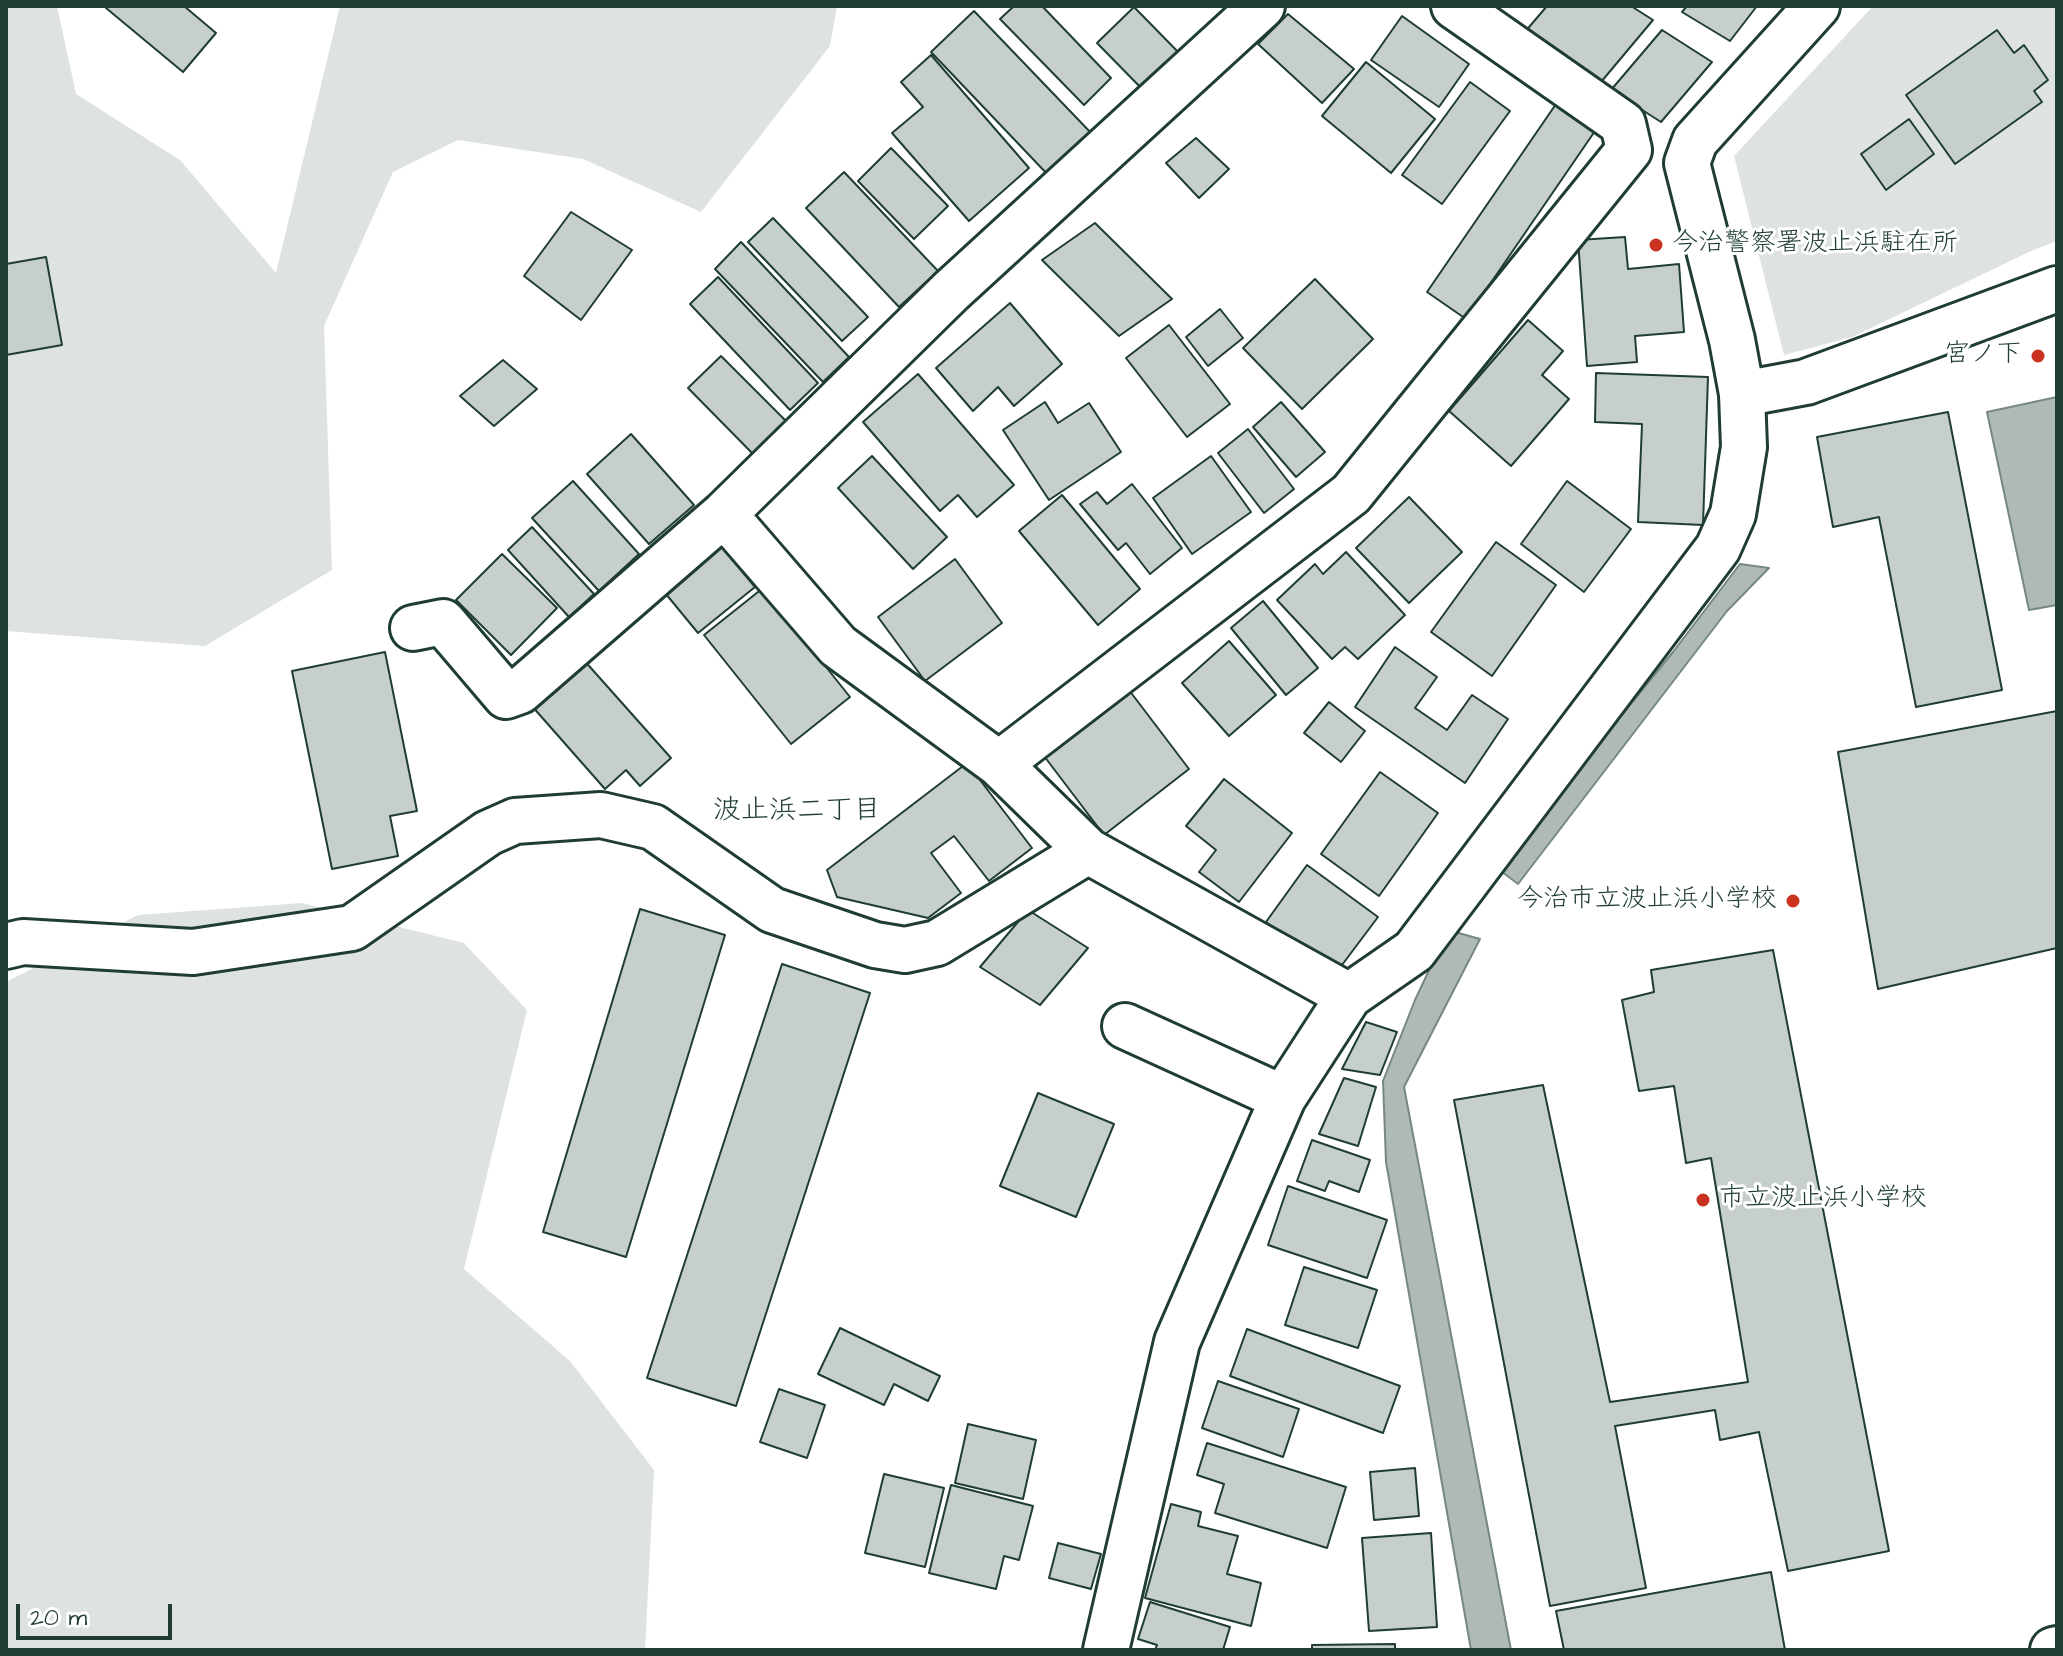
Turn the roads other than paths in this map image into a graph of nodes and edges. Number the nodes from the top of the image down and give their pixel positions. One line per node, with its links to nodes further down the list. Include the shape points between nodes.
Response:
1 (1262, 6): 8 (street, via 951,291)
2 (1454, 6): 4 (street, via 1623,124)
3 (1817, 6): 5 (street, via 1695,141)
4 (1629, 150): 5 (street); 10 (street, via 1351,494)
5 (1687, 163): 7 (street)
6 (2057, 289): 7 (street, via 1806,382)
7 (1742, 394): 13 (street, via 1744,447 1733,514 1718,548 1414,951)
8 (724, 514): 9 (street, via 520,691 506,696 443,622); 10 (street, via 838,646)
9 (413, 628)
10 (999, 764): 11 (street)
11 (1088, 851): 12 (street, via 937,943 905,950 772,910 653,827 601,815 515,821 501,827 352,928 193,952 23,942); 13 (street)
12 (6, 946)
13 (1349, 996): 15 (street)
14 (1125, 1026): 15 (street)
15 (1283, 1098): 16 (street, via 1177,1342)
16 (1106, 1650)

